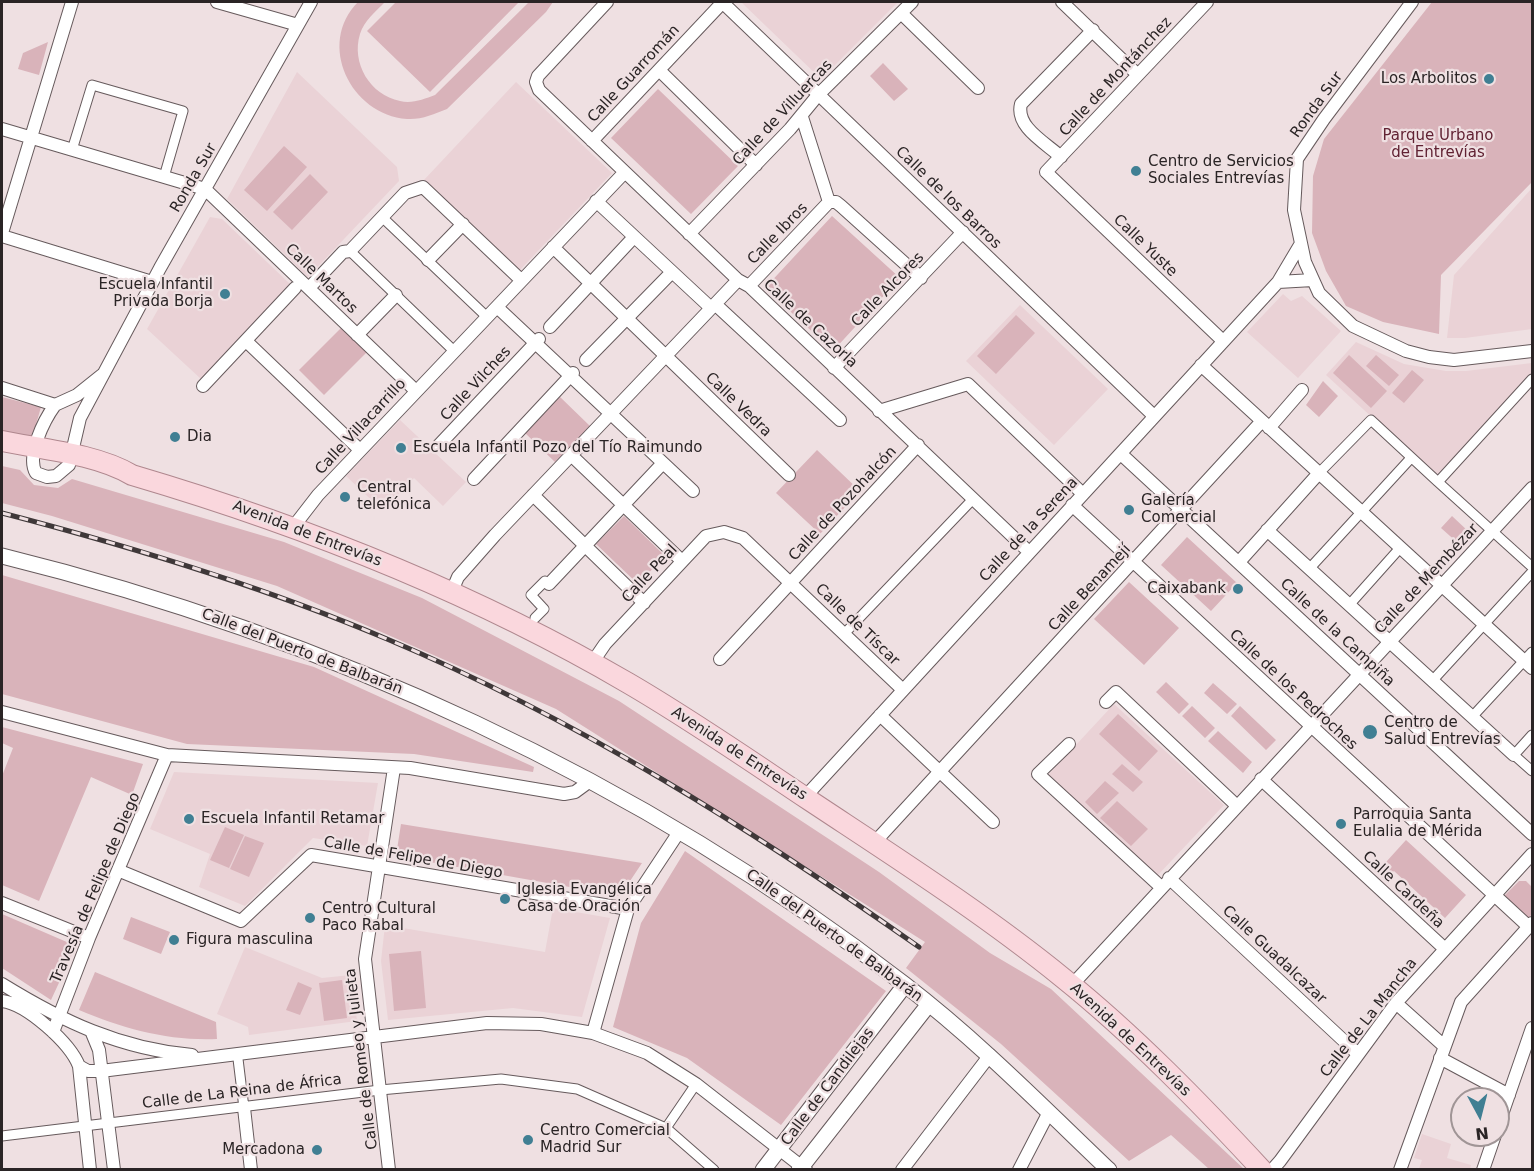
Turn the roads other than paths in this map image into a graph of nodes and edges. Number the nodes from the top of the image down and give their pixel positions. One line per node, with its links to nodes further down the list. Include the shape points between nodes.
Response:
1 (72, 2): 19 (street)
2 (217, 2): 11 (street)
3 (311, 2): 11 (street, Ronda Sur)
4 (607, 2): 20 (street, Calle de Cazorla, via 536,82 543,94)
5 (723, 2): 13 (street, Calle Guarromán); 16 (street, Calle de los Barros)
6 (912, 2): 10 (street, Calle de Villuercas)
7 (1062, 2): 12 (street)
8 (1207, 2): 14 (street, Calle de Montánchez)
9 (1412, 2): 36 (street, Ronda Sur, via 1297,159 1294,210)
10 (901, 14): 15 (street); 16 (street, Calle de Villuercas)
11 (298, 25): 27 (street, Ronda Sur)
12 (1093, 30): 14 (street); 22 (street, via 1021,104 1021,122)
13 (659, 70): 20 (street, Calle Guarromán); 23 (street)
14 (1138, 75): 22 (street, Calle de Montánchez)
15 (978, 88)
16 (818, 94): 17 (street, Calle de Villuercas); 32 (street, Calle de los Barros)
17 (802, 117): 23 (street, Calle de Villuercas); 29 (street)
18 (2, 129): 19 (street)
19 (32, 138): 21 (street); 34 (street)
20 (592, 141): 24 (street, Calle de Cazorla)
21 (72, 150): 26 (street); 26 (street, via 92,85 183,111)
22 (1061, 157): 25 (street, Calle de Montánchez)
23 (756, 165): 33 (street, Calle de Villuercas)
24 (624, 172): 28 (street, Calle Villacarrillo); 33 (street, Calle de Cazorla)
25 (1046, 172): 59 (street, Calle Yuste)
26 (164, 177): 27 (street)
27 (205, 189): 44 (street, Ronda Sur); 49 (street, Calle Martos)
28 (596, 201): 35 (street); 37 (street, Calle Villacarrillo)
29 (829, 202): 41 (street, via 841,206); 46 (street, Calle Ibros)
30 (383, 218): 31 (street, via 405,193 423,187); 38 (street); 39 (street)
31 (463, 224): 39 (street); 42 (street)
32 (963, 232): 41 (street, Calle Alcores); 76 (street, Calle de los Barros)
33 (689, 234): 46 (street, Calle de Cazorla)
34 (2, 235): 44 (street)
35 (634, 237): 40 (street); 47 (street)
36 (1300, 244): 43 (street, Ronda Sur); 45 (street, Calle de la Serena)
37 (553, 247): 42 (street, Calle Villacarrillo); 47 (street)
38 (350, 251): 49 (street, via 343,252); 50 (street)
39 (428, 260): 54 (street)
40 (672, 272): 52 (street); 53 (street)
41 (921, 278): 65 (street, Calle Alcores)
42 (521, 280): 51 (street, Calle Villacarrillo)
43 (1313, 280): 45 (street); 61 (street, Ronda Sur, via 1319,292 1353,326 1406,351 1454,360)
44 (152, 282): 66 (street, Ronda Sur)
45 (1278, 282): 59 (street, Calle de la Serena)
46 (743, 283): 52 (street); 65 (street, Calle de Cazorla)
47 (591, 284): 53 (street); 55 (street)
48 (295, 288): 57 (street, Calle Martos)
49 (309, 288): 56 (street, Calle Martos)
50 (396, 295): 56 (street); 60 (street)
51 (496, 306): 54 (street, Calle Villacarrillo); 58 (street)
52 (713, 306): 62 (street); 78 (street)
53 (627, 316): 62 (street); 63 (street)
54 (487, 317): 60 (street, Calle Villacarrillo)
55 (550, 327)
56 (357, 335): 72 (street, Calle Martos)
57 (246, 341): 69 (street, Calle Martos); 83 (street)
58 (537, 341): 67 (street); 81 (street, Calle Vilches)
59 (1223, 341): 64 (street, Calle de la Serena)
60 (454, 351): 72 (street, Calle Villacarrillo)
61 (1533, 351)
62 (665, 357): 75 (street); 92 (street, Calle Vedra)
63 (586, 360)
64 (1201, 365): 76 (street, Calle de la Serena); 79 (street)
65 (834, 368): 74 (street, Calle de Cazorla)
66 (107, 372): 73 (street, Ronda Sur); 77 (street, Ronda Sur)
67 (571, 374): 75 (street); 93 (street)
68 (1533, 380): 94 (street)
69 (203, 386)
70 (2, 388): 73 (street)
71 (1302, 390): 79 (street, Calle Benamejí)
72 (416, 391): 83 (street, Calle Villacarrillo, via 403,413)
73 (59, 404): 77 (street, via 71,405); 85 (street, Ronda Sur, via 45,423)
74 (879, 411): 82 (street, Calle de Cazorla); 97 (street, via 968,384)
75 (609, 415): 87 (street); 90 (street)
76 (1154, 416): 86 (street, Calle de la Serena)
77 (80, 418): 89 (street, Ronda Sur)
78 (840, 420)
79 (1266, 425): 91 (street); 102 (street, Calle Benamejí)
80 (2, 441): 85 (main road, Avenida de Entrevías)
81 (439, 445)
82 (918, 445): 99 (street, Calle de Cazorla); 118 (street, Calle de Pozohalcón)
83 (360, 450): 104 (street, Calle Villacarrillo)
84 (2, 453): 85 (main road, Avenida de Entrevías)
85 (35, 454): 89 (main road, Avenida de Entrevías)
86 (1121, 454): 97 (street, Calle de la Serena); 102 (street, Calle de la Campiña)
87 (571, 455): 98 (street); 101 (street)
88 (1411, 458): 91 (street, Calle de Membézar, via 1371,420); 94 (street, Calle de Membézar); 103 (street)
89 (71, 460): 104 (main road, Avenida de Entrevías, via 116,475 132,474)
90 (663, 463): 96 (street); 101 (street)
91 (1318, 473): 103 (street); 105 (street)
92 (789, 475)
93 (474, 479)
94 (1438, 482): 106 (street, Calle de Membézar)
95 (1533, 488): 106 (street, Calle de Membézar)
96 (693, 491)
97 (1083, 494): 100 (street, Calle de la Serena)
98 (533, 495): 108 (street); 120 (street, via 458,577)
99 (973, 499): 110 (street, Calle de Cazorla); 125 (street)
100 (1072, 505): 110 (street, Calle de la Serena); 114 (street, Calle de los Pedroches)
101 (623, 506): 108 (street); 112 (street)
102 (1182, 510): 113 (street, Calle de la Campiña); 114 (street, Calle Benamejí)
103 (1362, 512): 109 (street); 115 (street)
104 (294, 526): 120 (main road, Avenida de Entrevías)
105 (1267, 530): 113 (street); 115 (street)
106 (1492, 531): 116 (street, Calle de Membézar); 119 (street, Calle de Membézar)
107 (743, 538): 112 (street, Calle Peal, via 713,533); 118 (street, Calle de Tíscar)
108 (585, 546): 117 (street); 121 (street)
109 (1400, 548): 119 (street); 122 (street)
110 (1028, 551): 132 (street, Calle de la Serena)
111 (2, 556): 146 (street, Calle del Puerto de Balbarán, via 240,625 407,692)
112 (682, 561): 121 (street, Calle Peal)
113 (1239, 562): 130 (street, Calle de la Campiña)
114 (1134, 563): 137 (street, Calle de los Pedroches); 144 (street, Calle Benamejí)
115 (1310, 568): 122 (street)
116 (1533, 569): 124 (street)
117 (547, 583): 123 (street, via 531,596 544,609)
118 (790, 583): 125 (street, Calle de Tíscar); 127 (street)
119 (1442, 585): 124 (street); 126 (street, Calle de Membézar)
120 (452, 591): 129 (main road, Avenida de Entrevías)
121 (644, 603): 129 (street, Calle Peal)
122 (1350, 604): 126 (street)
123 (535, 618)
124 (1484, 624): 128 (street); 131 (street)
125 (844, 634): 132 (street, Calle de Tíscar)
126 (1389, 641): 130 (street, Calle de Membézar); 131 (street)
127 (720, 659)
128 (1530, 661): 136 (street)
129 (592, 663): 147 (main road, Avenida de Entrevías, via 679,714)
130 (1359, 674): 137 (street, Calle de Membézar); 151 (street, Calle de la Campiña)
131 (1433, 680): 136 (street)
132 (903, 690): 135 (street, Calle de la Serena)
133 (1106, 702): 148 (street, via 1116,692)
134 (2, 712): 140 (street)
135 (880, 715): 144 (street); 147 (street, Calle de la Serena)
136 (1472, 717): 141 (street)
137 (1310, 726): 145 (street, Calle de Membézar); 158 (street, Calle de los Pedroches)
138 (1533, 735): 141 (street)
139 (1069, 744): 157 (street, via 1038,774)
140 (167, 755): 142 (street); 156 (street, Travesía de Felipe de Diego)
141 (1514, 755): 143 (street)
142 (394, 768): 146 (street, via 564,794 575,792); 154 (street, Calle de Romeo y Julieta)
143 (1533, 771)
144 (939, 773): 149 (street); 152 (street, Calle Benamejí)
145 (1261, 779): 148 (street, Calle de Membézar); 163 (street, Calle Cardeña)
146 (590, 781): 150 (street, Calle del Puerto de Balbarán)
147 (805, 797): 152 (main road, Avenida de Entrevías)
148 (1236, 805): 157 (street, Calle de Membézar)
149 (993, 822)
150 (679, 832): 160 (street); 165 (street, Calle del Puerto de Balbarán, via 765,883)
151 (1533, 834)
152 (874, 843): 166 (main road, Avenida de Entrevías, via 998,927)
153 (1533, 854): 155 (street, Calle de La Mancha)
154 (380, 868): 156 (street, Calle de Felipe de Diego, via 311,855 241,921); 160 (street, Calle de Felipe de Diego); 177 (street, Calle de Romeo y Julieta, via 365,959)
155 (1528, 870): 158 (street, Calle de La Mancha)
156 (120, 871): 162 (street, Travesía de Felipe de Diego)
157 (1165, 883): 166 (street, Calle de Membézar); 179 (street, Calle Guadalcazar)
158 (1494, 896): 161 (street, Calle de los Pedroches); 163 (street, Calle de La Mancha)
159 (2, 903): 162 (street)
160 (628, 909): 176 (street)
161 (1531, 925): 178 (street, via 1461,1002)
162 (89, 938): 171 (street, Travesía de Felipe de Diego)
163 (1445, 949): 169 (street, Calle de La Mancha)
164 (2, 984): 171 (street)
165 (906, 985): 168 (street, Calle de Candilejas); 170 (street, Calle del Puerto de Balbarán)
166 (1072, 985): 207 (main road, Avenida de Entrevías, via 1155,1061)
167 (2, 1001): 174 (street, via 19,1007)
168 (891, 1003): 172 (street, via 910,1001); 196 (street, Calle de Candilejas)
169 (1396, 1003): 178 (street); 179 (street, Calle de La Mancha)
170 (929, 1004): 172 (street, Calle de Candilejas); 180 (street, Calle del Puerto de Balbarán)
171 (59, 1017): 174 (street, Travesía de Felipe de Diego); 175 (street)
172 (916, 1019): 197 (street, Calle de Candilejas)
173 (1533, 1028): 188 (street)
174 (53, 1032): 183 (street, via 74,1054)
175 (92, 1033): 181 (street, via 166,1053); 184 (street)
176 (593, 1033): 177 (street, via 541,1024 487,1023); 185 (street, via 647,1053)
177 (374, 1036): 181 (street); 187 (street, Calle de Romeo y Julieta)
178 (1442, 1052): 186 (street); 209 (street)
179 (1358, 1054): 208 (street, Calle de La Mancha)
180 (990, 1055): 190 (street, Calle del Puerto de Balbarán); 204 (street)
181 (209, 1056): 184 (street)
182 (238, 1059): 189 (street)
183 (79, 1066): 184 (street); 192 (street)
184 (101, 1071): 191 (street)
185 (696, 1084): 193 (street); 196 (street)
186 (1497, 1087)
187 (380, 1090): 189 (street, Calle de La Reina de África); 193 (street, Calle de La Reina de África, via 501,1079 577,1089); 201 (street, Calle de Romeo y Julieta)
188 (1510, 1092)
189 (244, 1108): 191 (street, Calle de La Reina de África); 200 (street)
190 (1049, 1112): 205 (street); 206 (street, Calle del Puerto de Balbarán)
191 (108, 1123): 192 (street, Calle de La Reina de África); 199 (street)
192 (85, 1126): 194 (street, Calle de La Reina de África); 198 (street)
193 (666, 1128): 202 (street, Calle de La Reina de África)
194 (2, 1136)
195 (1491, 1147): 210 (street)
196 (779, 1150): 197 (street); 203 (street, Calle de Candilejas)
197 (803, 1168)
198 (90, 1170)
199 (114, 1170)
200 (251, 1170)
201 (389, 1170)
202 (714, 1170)
203 (763, 1170)
204 (902, 1170)
205 (1019, 1170)
206 (1109, 1170)
207 (1262, 1170)
208 (1272, 1170)
209 (1400, 1170)
210 (1483, 1170)

